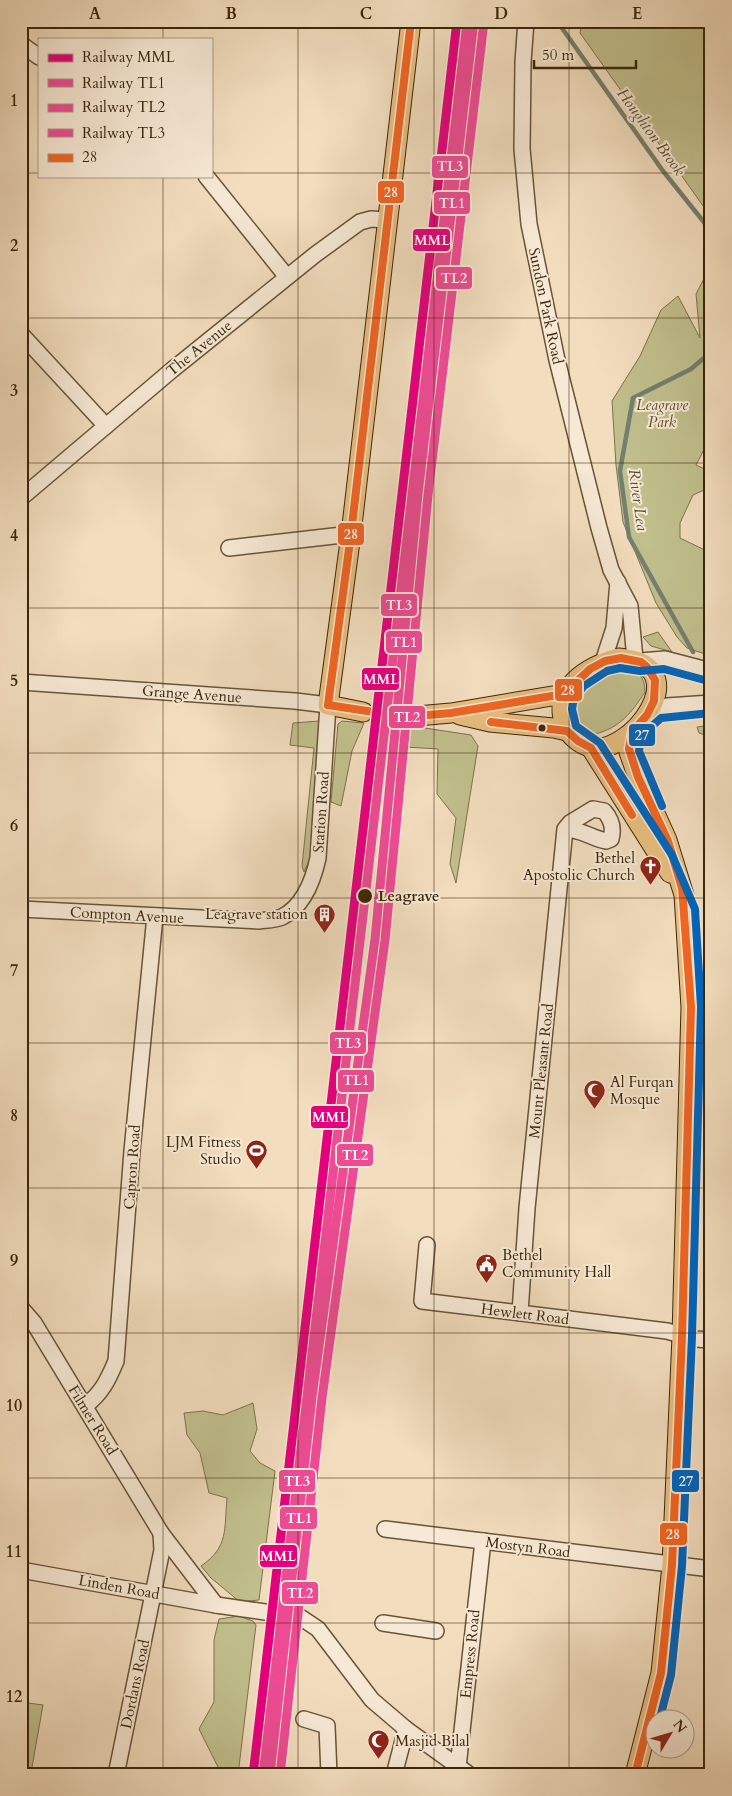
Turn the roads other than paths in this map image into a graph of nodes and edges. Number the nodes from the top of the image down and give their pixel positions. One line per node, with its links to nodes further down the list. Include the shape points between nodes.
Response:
1 (411, 21): 6 (main road)
2 (526, 21): 13 (street, Sundon Park Road, via 522,149 530,224 557,360 599,528 611,570)
3 (21, 44): 4 (street)
4 (38, 56)
5 (208, 178): 7 (street)
6 (388, 220): 7 (street, The Avenue, via 360,222); 11 (main road)
7 (287, 277): 9 (street, The Avenue)
8 (21, 334): 9 (street)
9 (106, 426): 10 (street, The Avenue)
10 (21, 498)
11 (351, 534): 12 (street); 20 (main road)
12 (229, 548)
13 (618, 582): 14 (street, Sundon Park Road, via 630,606); 15 (street, Sundon Park Road, via 614,628)
14 (638, 660): 15 (main road, via 619,658); 16 (street, via 665,659); 23 (main road, via 655,678 655,700)
15 (603, 662): 18 (main road, via 577,678)
16 (711, 671)
17 (21, 682): 20 (street, Grange Avenue)
18 (564, 694): 22 (main road); 25 (main road, via 562,709)
19 (711, 703): 23 (street, via 667,706)
20 (328, 705): 21 (main road, Grange Avenue); 31 (street, Station Road, via 318,858 310,884 300,902)
21 (363, 712)
22 (451, 713): 24 (main road); 25 (main road, via 490,722)
23 (648, 714): 26 (main road)
24 (406, 717)
25 (567, 731): 27 (main road)
26 (632, 732): 27 (main road, via 617,742); 30 (main road, via 629,752 677,866)
27 (591, 748): 30 (main road, via 663,860)
28 (565, 830): 35 (street, Mount Pleasant Road, via 528,1198)
29 (21, 909): 32 (street, Compton Avenue)
30 (685, 910): 36 (main road, via 691,1007)
31 (290, 911): 32 (street, Compton Avenue, via 281,918 258,921)
32 (155, 916): 38 (street, Capron Road, via 116,1360 98,1396)
33 (427, 1245): 35 (street, Hewlett Road, via 422,1301)
34 (21, 1308): 38 (street, Filmer Road, via 34,1323)
35 (520, 1313): 36 (street, Hewlett Road, via 667,1331)
36 (682, 1336): 37 (street, Hewlett Road); 42 (main road)
37 (711, 1340)
38 (85, 1406): 40 (street, Filmer Road)
39 (384, 1529): 41 (street, Mostyn Road)
40 (161, 1534): 45 (street, via 162,1550); 46 (street, Filmer Road)
41 (483, 1541): 42 (street, Mostyn Road); 51 (street, Empress Road)
42 (672, 1565): 43 (street, Mostyn Road); 55 (main road, via 661,1673)
43 (711, 1568)
44 (21, 1570): 45 (street, Linden Road)
45 (153, 1593): 46 (street, Linden Road); 52 (street, Dordans Road)
46 (216, 1605): 50 (street, Linden Road, via 300,1618 318,1629 372,1700)
47 (383, 1623): 48 (street)
48 (436, 1630)
49 (304, 1719): 53 (street, via 327,1726)
50 (406, 1729): 51 (street, Linden Road); 54 (street)
51 (464, 1771)
52 (116, 1775)
53 (329, 1775)
54 (394, 1775)
55 (635, 1775)

